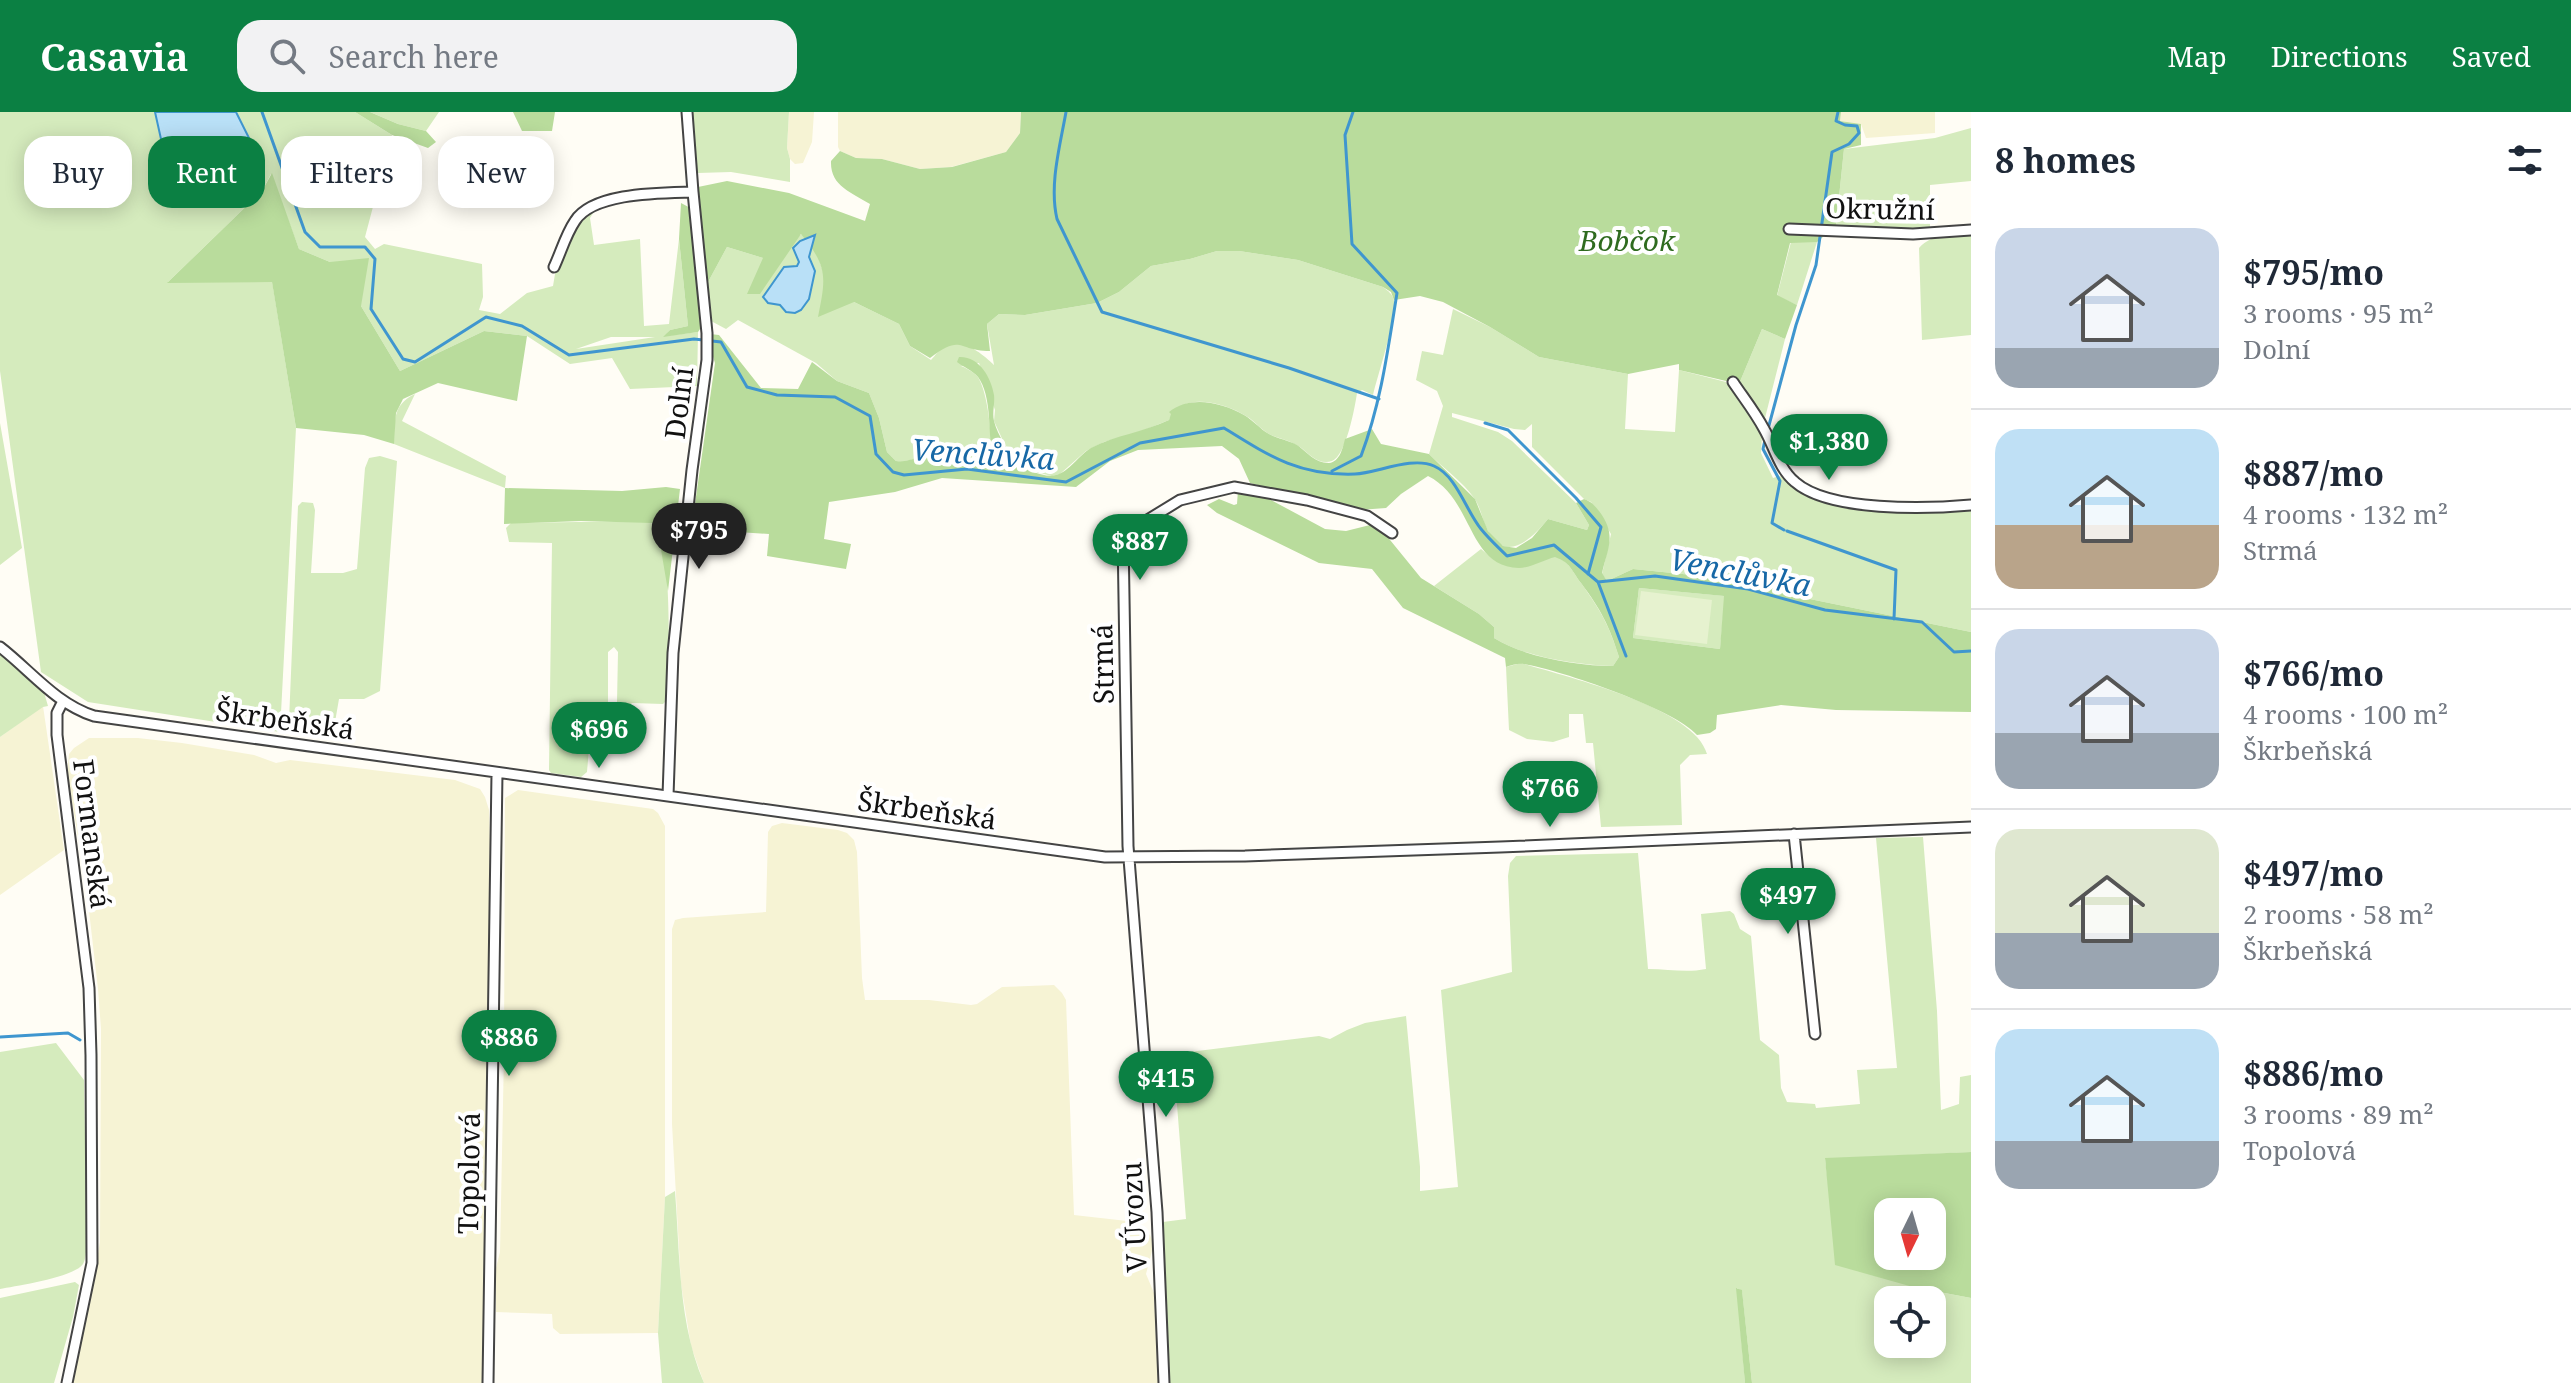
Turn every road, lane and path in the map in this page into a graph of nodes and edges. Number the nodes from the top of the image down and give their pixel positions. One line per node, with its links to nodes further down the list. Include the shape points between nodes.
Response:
1 (687, 112): 2 (street, Dolní)
2 (693, 192): 5 (street, via 654,193 594,205 575,220); 12 (street, Dolní, via 707,333 706,377 673,653)
3 (1789, 229): 4 (street, Okružní, via 1913,234)
4 (1971, 230)
5 (554, 267)
6 (1733, 382): 7 (street, via 1782,467 1795,483 1816,495 1913,509)
7 (1971, 505)
8 (1392, 533): 15 (street, Strmá, via 1367,516 1234,487 1180,500 1123,535)
9 (0, 647): 10 (street)
10 (63, 701): 11 (street, Škrbeňská, via 111,719); 17 (street, Formanská, via 57,735 89,988 91,1055 92,1263)
11 (497, 773): 12 (street, Škrbeňská); 18 (street, Topolová)
12 (668, 796): 15 (street, Škrbeňská)
13 (1971, 827): 14 (street, Škrbeňská)
14 (1794, 834): 15 (street, Škrbeňská); 16 (street)
15 (1129, 858): 19 (street, V Úvozu, via 1157,1212)
16 (1815, 1034)
17 (67, 1383)
18 (488, 1383)
19 (1164, 1383)

